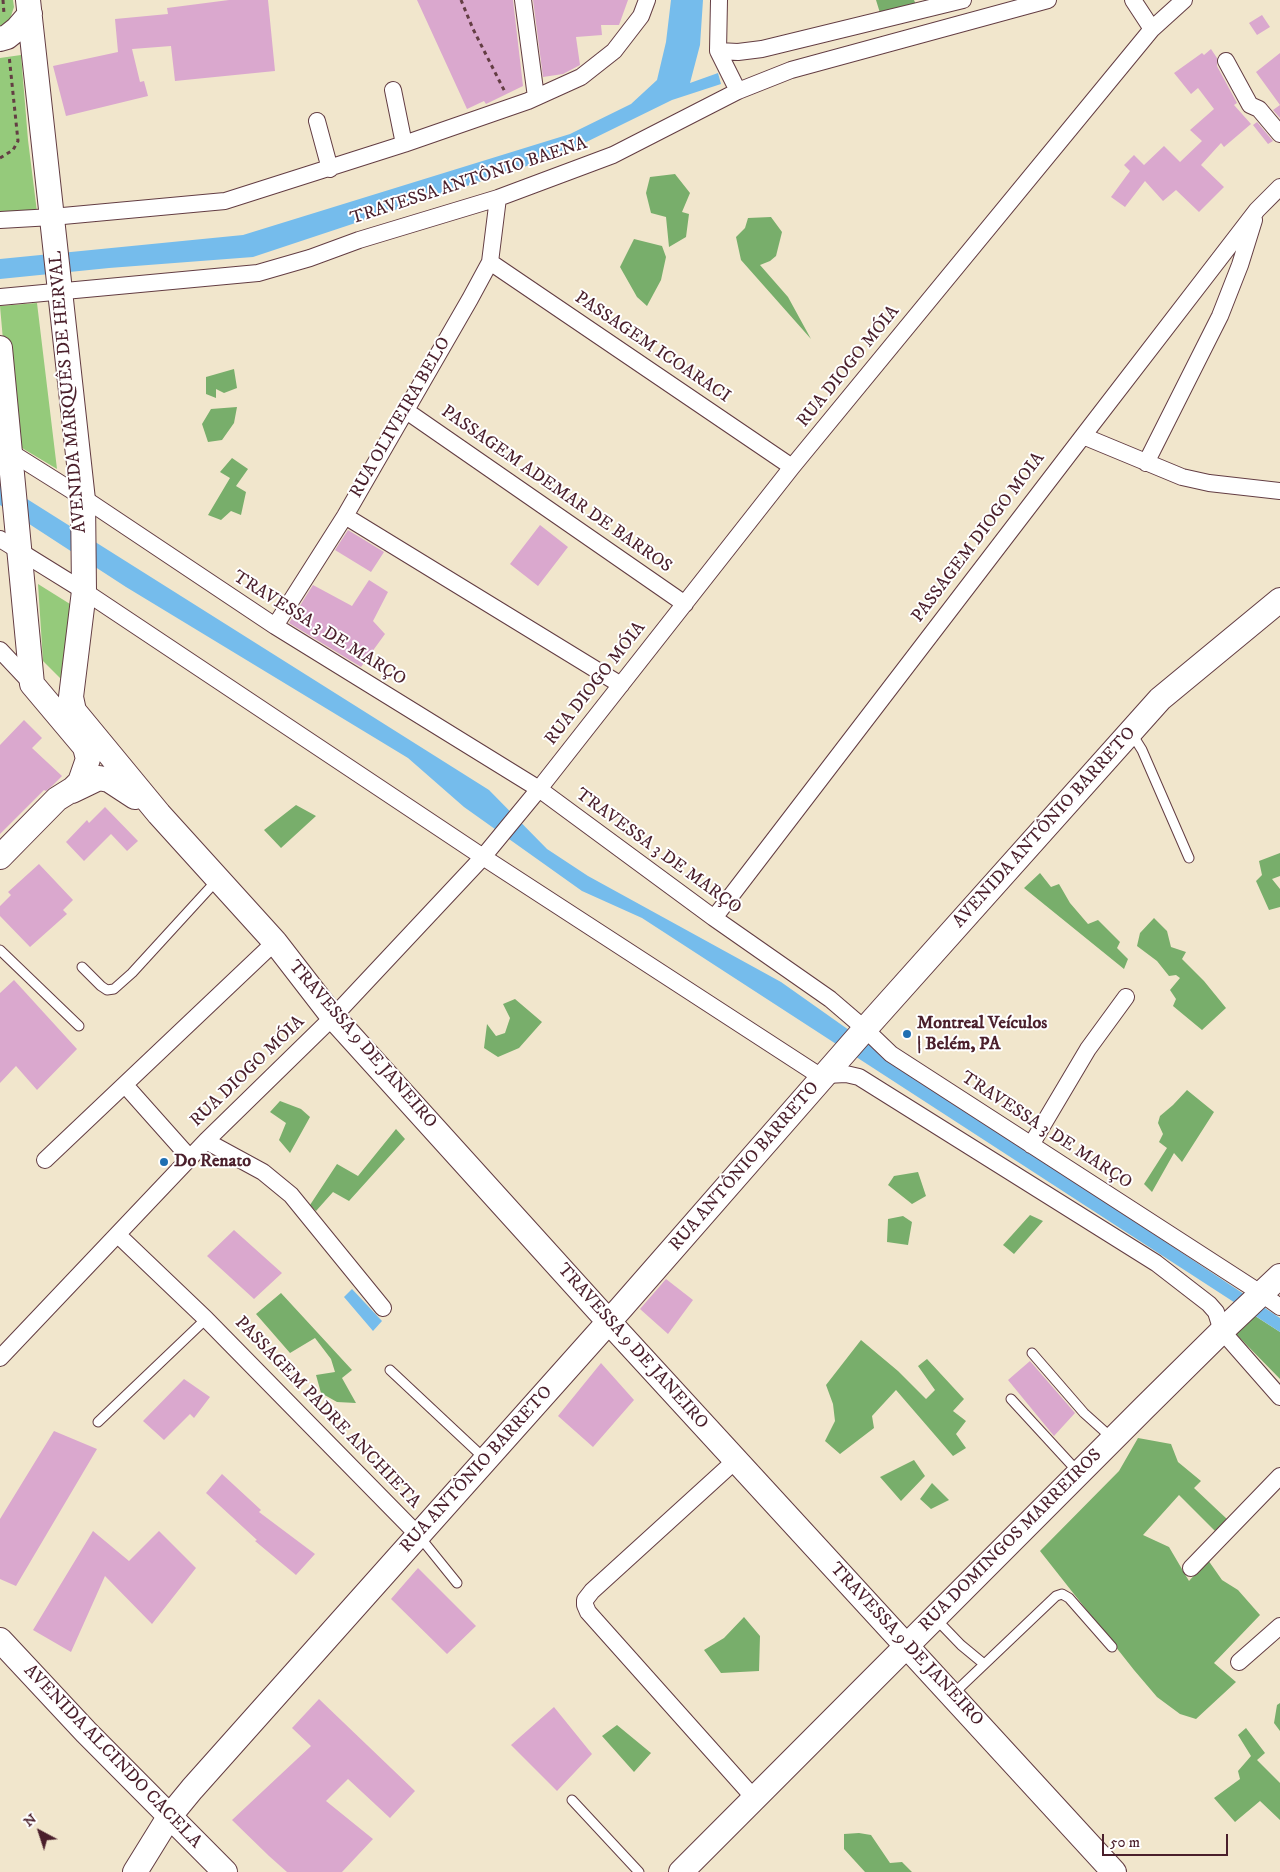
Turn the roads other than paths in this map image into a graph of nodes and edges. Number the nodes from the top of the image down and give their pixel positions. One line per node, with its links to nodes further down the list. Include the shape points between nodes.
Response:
1 (522, 0): 17 (street)
2 (647, 0): 17 (street, via 641,16 614,50 581,77)
3 (719, 0): 12 (street)
4 (963, 0): 11 (street)
5 (1048, 0): 14 (street, TRAVESSA ANTÔNIO BAENA)
6 (1133, 0): 9 (street)
7 (1184, 0): 9 (street, RUA DIOGO MÓIA)
8 (29, 7): 10 (main road, via 17,29); 26 (main road, AVENIDA MARQUÊS DE HERVAL)
9 (1152, 29): 35 (street, RUA DIOGO MÓIA)
10 (4, 38)
11 (786, 43): 12 (street, via 748,51); 14 (street)
12 (718, 51): 16 (street)
13 (1226, 61): 19 (street, via 1250,105 1259,109)
14 (791, 70): 16 (street, TRAVESSA ANTÔNIO BAENA)
15 (393, 90): 20 (street)
16 (738, 91): 23 (street, TRAVESSA ANTÔNIO BAENA, via 613,155)
17 (536, 97): 20 (street)
18 (317, 121): 21 (street)
19 (1280, 134)
20 (404, 144): 21 (street)
21 (330, 169): 26 (street, via 225,201)
22 (1280, 186): 24 (street, PASSAGEM DIOGO MOIA)
23 (498, 198): 27 (street, RUA OLIVEIRA BELO); 28 (street, TRAVESSA ANTÔNIO BAENA, via 258,273 178,281)
24 (1257, 210): 32 (street, PASSAGEM DIOGO MOIA); 34 (street, via 1220,316)
25 (0, 220): 26 (street)
26 (52, 221): 28 (main road, AVENIDA MARQUÊS DE HERVAL)
27 (490, 262): 31 (street, RUA OLIVEIRA BELO); 35 (street, PASSAGEM ICOARACI)
28 (60, 283): 29 (street, TRAVESSA ANTÔNIO BAENA); 37 (main road, AVENIDA MARQUÊS DE HERVAL)
29 (0, 298)
30 (0, 348): 33 (main road)
31 (405, 410): 38 (street, RUA OLIVEIRA BELO); 42 (street, PASSAGEM ADEMAR DE BARROS)
32 (1083, 436): 34 (street); 56 (street, PASSAGEM DIOGO MOIA)
33 (8, 453): 37 (street, TRAVESSA 3 DE MARÇO); 39 (main road)
34 (1146, 463): 36 (street, via 1182,478)
35 (792, 467): 42 (street, RUA DIOGO MÓIA)
36 (1280, 491)
37 (82, 498): 40 (main road, AVENIDA MARQUÊS DE HERVAL); 43 (street, TRAVESSA 3 DE MARÇO)
38 (345, 516): 43 (street, RUA OLIVEIRA BELO); 47 (street)
39 (12, 545): 40 (street); 44 (main road)
40 (84, 589): 51 (main road, AVENIDA MARQUÊS DE HERVAL, via 71,697 74,711); 52 (street)
41 (1280, 600): 48 (main road, AVENIDA ANTÔNIO BARRETO, via 1160,699)
42 (685, 604): 47 (street, RUA DIOGO MÓIA)
43 (275, 626): 49 (street, TRAVESSA 3 DE MARÇO)
44 (27, 629): 45 (street); 46 (main road)
45 (1, 652): 46 (street)
46 (32, 684): 50 (main road, via 85,747 88,759 80,782)
47 (621, 685): 49 (street, RUA DIOGO MÓIA)
48 (1131, 731): 54 (lane); 63 (main road, AVENIDA ANTÔNIO BARRETO)
49 (539, 789): 52 (street, RUA DIOGO MÓIA); 56 (street, TRAVESSA 3 DE MARÇO)
50 (57, 799): 51 (main road, via 99,778 109,780); 53 (main road)
51 (159, 814): 55 (main road, TRAVESSA 9 DE JANEIRO)
52 (486, 854): 61 (street, RUA DIOGO MÓIA); 64 (street)
53 (0, 858)
54 (1189, 858)
55 (218, 879): 57 (main road, TRAVESSA 9 DE JANEIRO); 59 (lane, via 114,989 101,986)
56 (714, 918): 63 (street, TRAVESSA 3 DE MARÇO, via 830,999)
57 (276, 942): 61 (main road, TRAVESSA 9 DE JANEIRO); 65 (street)
58 (0, 950): 62 (lane)
59 (82, 967)
60 (1126, 997): 67 (street, via 1088,1049)
61 (333, 1017): 66 (street, RUA DIOGO MÓIA); 75 (main road, TRAVESSA 9 DE JANEIRO)
62 (79, 1026)
63 (863, 1032): 64 (main road, AVENIDA ANTÔNIO BARRETO); 67 (street, TRAVESSA 3 DE MARÇO, via 891,1054)
64 (825, 1075): 75 (main road, RUA ANTÔNIO BARRETO); 76 (street, via 859,1077 1156,1263 1209,1304)
65 (125, 1086): 68 (street); 69 (street)
66 (206, 1141): 68 (street, RUA DIOGO MÓIA); 73 (street, via 263,1172 291,1195)
67 (1031, 1145): 72 (street, TRAVESSA 3 DE MARÇO)
68 (190, 1158): 70 (street, RUA DIOGO MÓIA)
69 (45, 1160)
70 (118, 1235): 74 (street, PASSAGEM PADRE ANCHIETA); 78 (street, RUA DIOGO MÓIA)
71 (1280, 1276): 72 (main road, RUA DOMINGOS MARREIROS)
72 (1268, 1299): 76 (main road, RUA DOMINGOS MARREIROS)
73 (383, 1308)
74 (206, 1319): 82 (lane, PASSAGEM PADRE ANCHIETA); 88 (street, PASSAGEM PADRE ANCHIETA)
75 (609, 1322): 84 (main road, RUA ANTÔNIO BARRETO); 85 (main road, TRAVESSA 9 DE JANEIRO)
76 (1224, 1328): 80 (street); 83 (main road, RUA DOMINGOS MARREIROS)
77 (1032, 1353): 83 (lane, via 1084,1413)
78 (0, 1358)
79 (390, 1370): 84 (lane)
80 (1280, 1397)
81 (1011, 1398): 86 (lane)
82 (98, 1422)
83 (1113, 1440): 86 (main road, RUA DOMINGOS MARREIROS)
84 (486, 1460): 88 (main road, RUA ANTÔNIO BARRETO)
85 (736, 1460): 94 (main road, TRAVESSA 9 DE JANEIRO); 99 (street, via 592,1591 585,1605)
86 (1079, 1473): 91 (main road, RUA DOMINGOS MARREIROS)
87 (1280, 1476): 89 (street)
88 (419, 1536): 90 (lane); 101 (main road, RUA ANTÔNIO BARRETO)
89 (1191, 1568)
90 (457, 1583)
91 (935, 1618): 94 (main road, RUA DOMINGOS MARREIROS); 97 (lane)
92 (1280, 1626): 96 (street)
93 (0, 1640): 101 (main road, AVENIDA ALCINDO CACELA)
94 (906, 1646): 98 (main road, TRAVESSA 9 DE JANEIRO); 99 (main road, RUA DOMINGOS MARREIROS)
95 (1112, 1646): 97 (lane, via 1062,1594 1056,1596)
96 (1239, 1662)
97 (984, 1664): 98 (lane)
98 (951, 1695): 106 (main road, TRAVESSA 9 DE JANEIRO)
99 (755, 1799): 105 (main road, RUA DOMINGOS MARREIROS)
100 (572, 1800): 104 (lane)
101 (170, 1817): 102 (main road, RUA ANTÔNIO BARRETO); 103 (main road, AVENIDA ALCINDO CACELA)
102 (135, 1872)
103 (225, 1872)
104 (639, 1872)
105 (681, 1872)
106 (1114, 1872)

